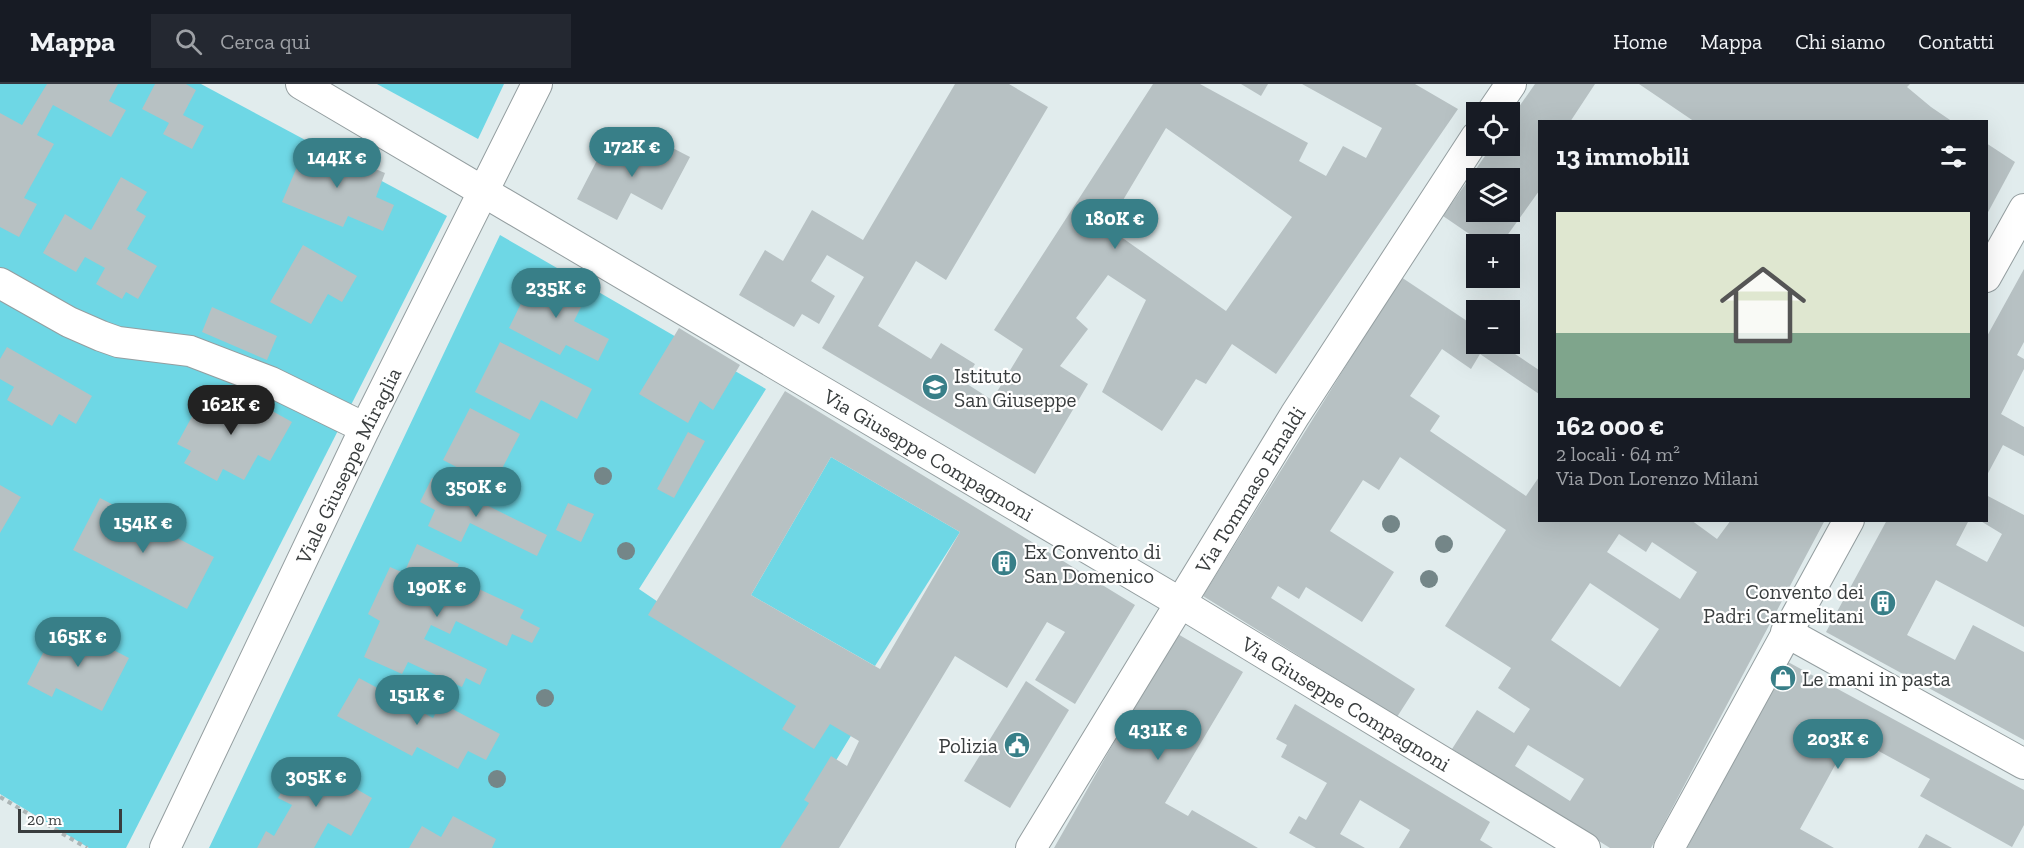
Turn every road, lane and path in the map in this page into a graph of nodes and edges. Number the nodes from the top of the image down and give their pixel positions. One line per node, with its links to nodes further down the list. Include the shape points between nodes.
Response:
1 (301, 84): 6 (street, Via Giuseppe Compagnoni)
2 (537, 84): 6 (street, Viale Giuseppe Miraglia)
3 (1511, 84): 4 (street)
4 (1499, 102)
5 (1466, 152): 12 (street, Via Tommaso Emaldi, via 1301,405)
6 (485, 191): 10 (street, Viale Giuseppe Miraglia); 12 (street, Via Giuseppe Compagnoni)
7 (2024, 209): 8 (street)
8 (1988, 273)
9 (0, 283): 10 (street, via 101,336 118,342 190,351 271,382)
10 (365, 428): 17 (street, Viale Giuseppe Miraglia)
11 (1848, 522): 13 (street)
12 (1179, 602): 18 (street, Via Tommaso Emaldi); 19 (street, Via Giuseppe Compagnoni)
13 (1786, 632): 14 (street); 20 (street)
14 (2024, 764)
15 (0, 797): 16 (path)
16 (87, 848)
17 (165, 848)
18 (1031, 848)
19 (1585, 848)
20 (1669, 848)

